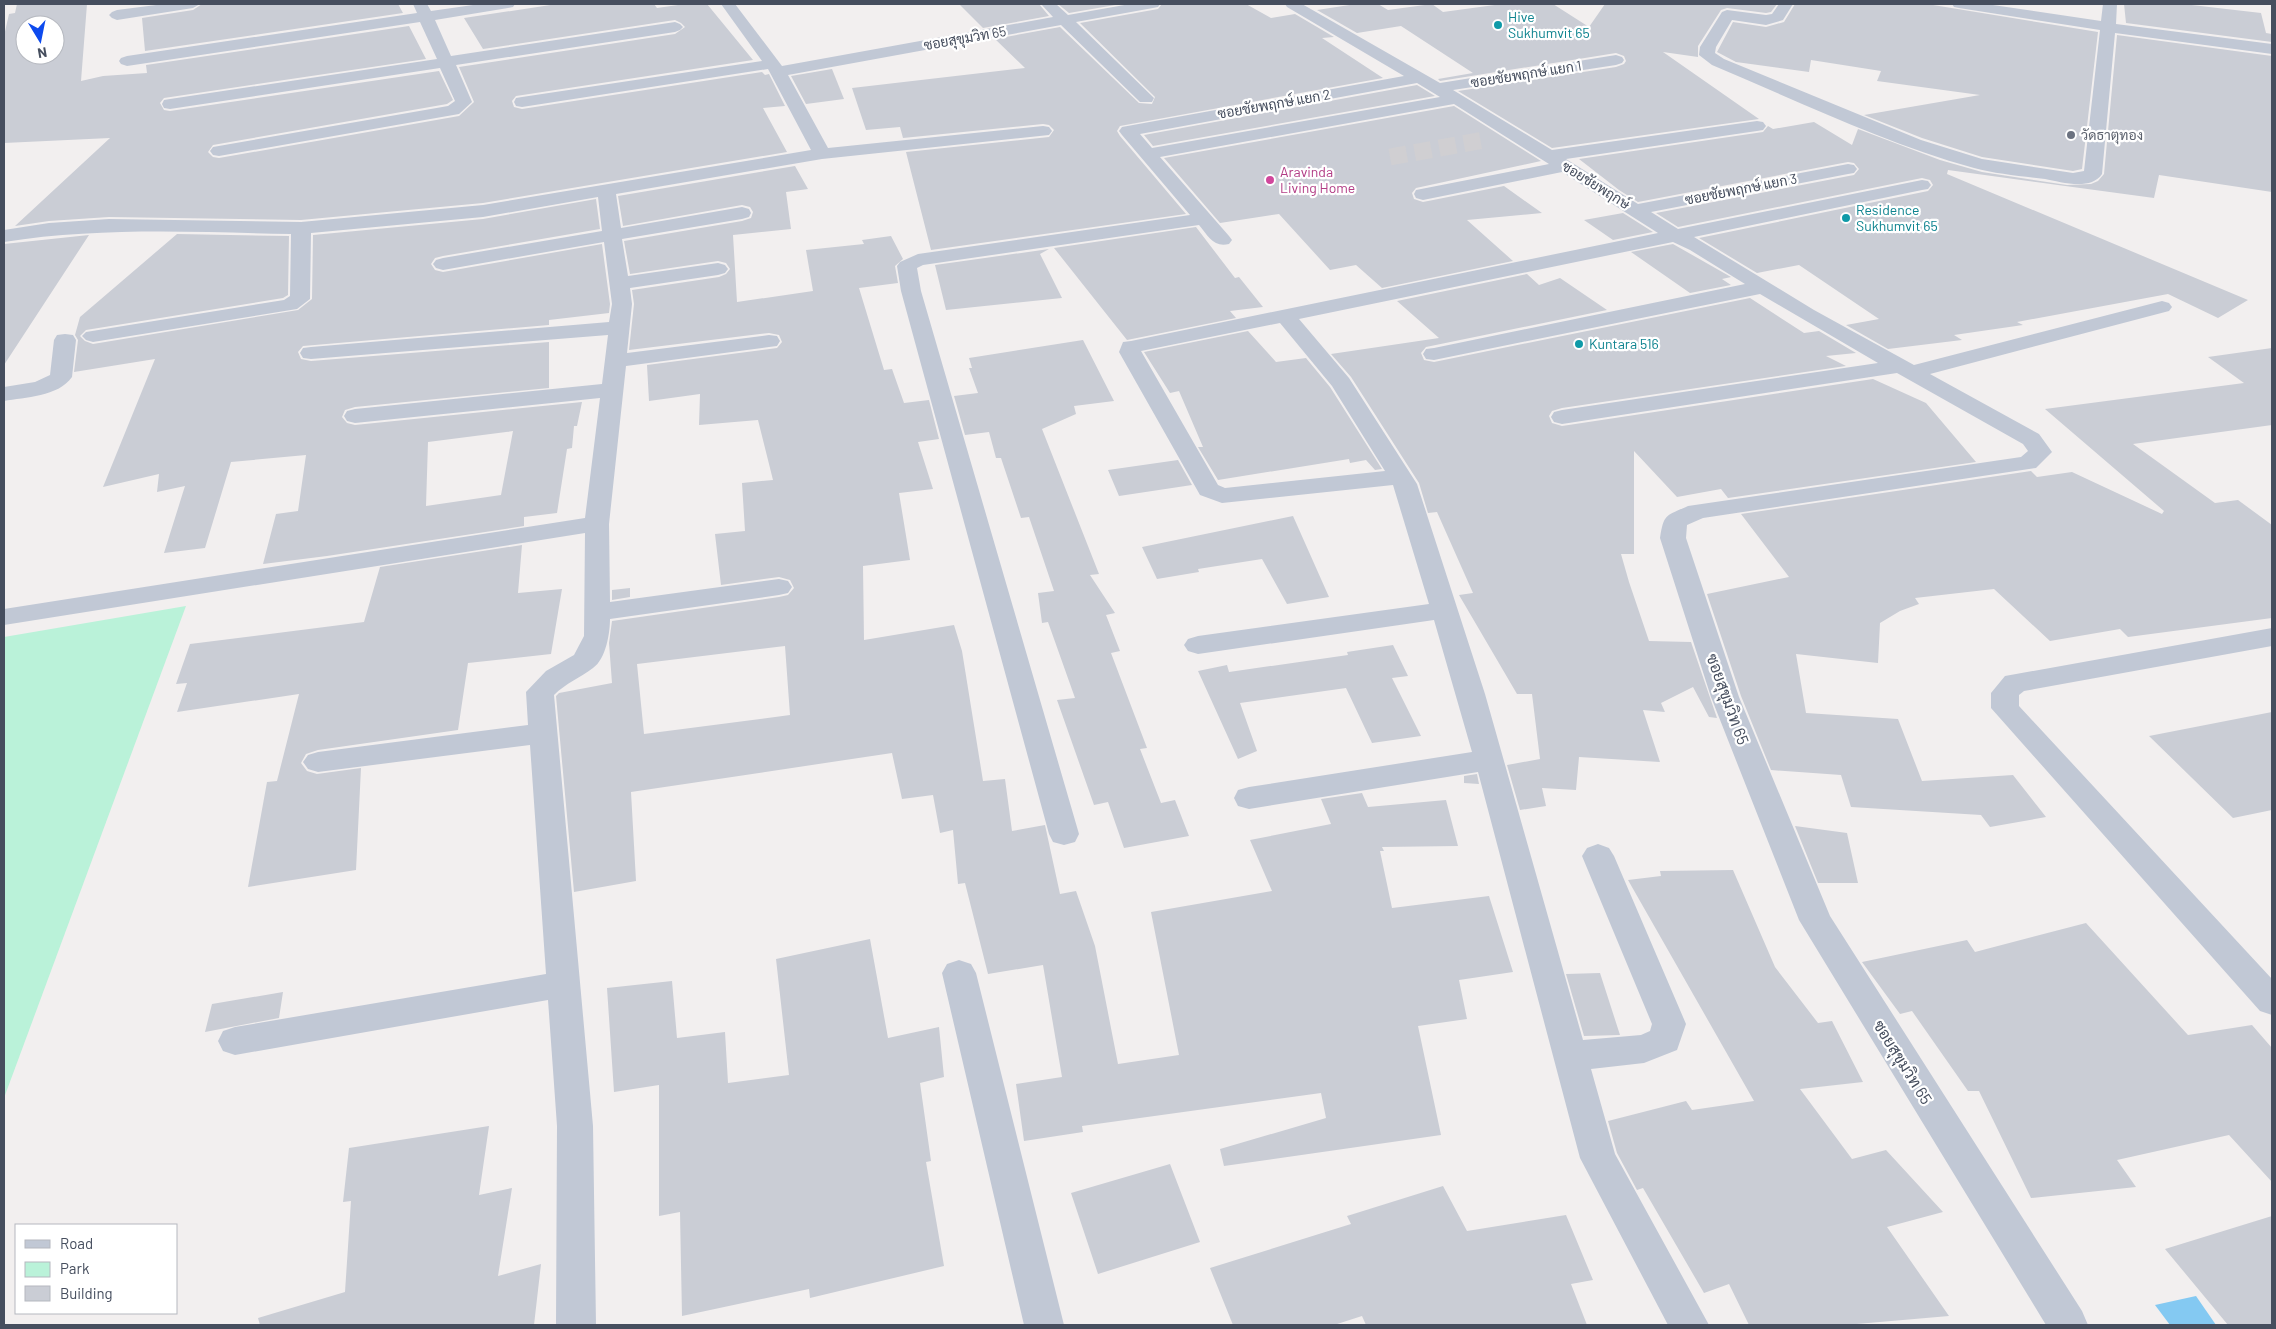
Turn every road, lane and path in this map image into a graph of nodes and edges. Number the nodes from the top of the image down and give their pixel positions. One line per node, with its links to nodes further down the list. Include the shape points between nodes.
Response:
1 (194, 4): 11 (street)
2 (508, 4): 10 (street)
3 (728, 4): 19 (street)
4 (1048, 4): 12 (street)
5 (1153, 4): 12 (street, ซอยสุขุมวิท 65)
6 (1292, 4): 20 (street, ซอยชัยพฤกษ์)
7 (1786, 4): 13 (street, via 1778,17 1727,15 1708,47 1707,55 1947,156 2073,178 2093,174)
8 (1959, 4): 13 (street)
9 (2110, 4): 13 (street)
10 (424, 10): 17 (street); 18 (street)
11 (118, 15)
12 (1067, 20): 19 (street, ซอยสุขุมวิท 65); 22 (street)
13 (2107, 26): 15 (street)
14 (675, 27): 18 (street)
15 (2272, 48)
16 (1616, 60): 21 (street, ซอยชัยพฤกษ์ แยก 1)
17 (126, 61)
18 (446, 62): 25 (street); 30 (street, via 464,102 453,110)
19 (775, 68): 24 (street, ซอยสุขุมวิท 65); 31 (street)
20 (1419, 78): 21 (street, ซอยชัยพฤกษ์); 32 (street, ซอยชัยพฤกษ์ แยก 2, via 1128,131)
21 (1437, 88): 23 (street, ซอยชัยพฤกษ์)
22 (1146, 98)
23 (1456, 99): 28 (street, ซอยชัยพฤกษ์); 32 (street)
24 (522, 102)
25 (170, 104)
26 (1757, 126): 33 (street)
27 (1043, 131): 31 (street)
28 (1515, 135): 29 (street); 33 (street, ซอยชัยพฤกษ์)
29 (1492, 139)
30 (219, 151)
31 (822, 154): 37 (street)
32 (1147, 154): 41 (street)
33 (1550, 156): 34 (street, ซอยชัยพฤกษ์)
34 (1565, 166): 38 (street); 39 (street, ซอยชัยพฤกษ์)
35 (1848, 169): 39 (street, ซอยชัยพฤกษ์ แยก 3)
36 (1922, 185): 44 (street)
37 (606, 191): 42 (street, via 482,211); 45 (street)
38 (1423, 194)
39 (1634, 210): 44 (street, ซอยชัยพฤกษ์)
40 (742, 213): 45 (street)
41 (1203, 219): 46 (street); 76 (street, via 918,260 907,266 911,291)
42 (301, 228): 43 (street, via 108,225); 54 (street, via 300,299 296,302)
43 (4, 236)
44 (1676, 236): 50 (street, ซอยชัยพฤกษ์); 52 (street)
45 (612, 237): 47 (street); 49 (street)
46 (1222, 240)
47 (443, 264)
48 (718, 270): 49 (street)
49 (619, 283): 53 (street, via 622,304)
50 (1762, 286): 58 (street); 59 (street, ซอยชัยพฤกษ์)
51 (2162, 307): 59 (street)
52 (1286, 316): 64 (street, via 1341,383); 64 (street, via 1131,347 1130,352 1209,490 1222,496 1237,496)
53 (619, 328): 57 (street); 60 (street)
54 (93, 336)
55 (65, 340): 61 (street, via 61,377 57,381)
56 (769, 341): 60 (street)
57 (312, 353)
58 (1434, 354)
59 (1906, 369): 63 (street); 86 (street, ซอยสุขุมวิท 65, via 2031,439 2040,452 2028,463 1697,511 1675,521 1673,538 1725,697 1815,920)
60 (614, 375): 62 (street); 65 (street)
61 (4, 394)
62 (356, 416)
63 (1562, 417)
64 (1401, 477): 67 (street)
65 (597, 524): 68 (street); 69 (street)
66 (778, 587): 68 (street)
67 (1445, 610): 71 (street); 73 (street)
68 (596, 612): 72 (street, via 597,636 585,661 556,677 540,692)
69 (4, 617)
70 (2272, 636): 80 (street, via 2015,684 2005,693 2006,708)
71 (1198, 645)
72 (544, 733): 74 (street); 79 (street)
73 (1489, 760): 75 (street); 82 (street)
74 (318, 762)
75 (1249, 798)
76 (1064, 834)
77 (1598, 856): 82 (street, via 1669,1024 1665,1040 1644,1049)
78 (960, 973): 84 (street)
79 (564, 984): 81 (street); 83 (street, via 576,1126)
80 (2272, 1001)
81 (235, 1041)
82 (1570, 1056): 85 (street, via 1598,1158)
83 (576, 1325)
84 (1044, 1325)
85 (1690, 1325)
86 (2068, 1325)

